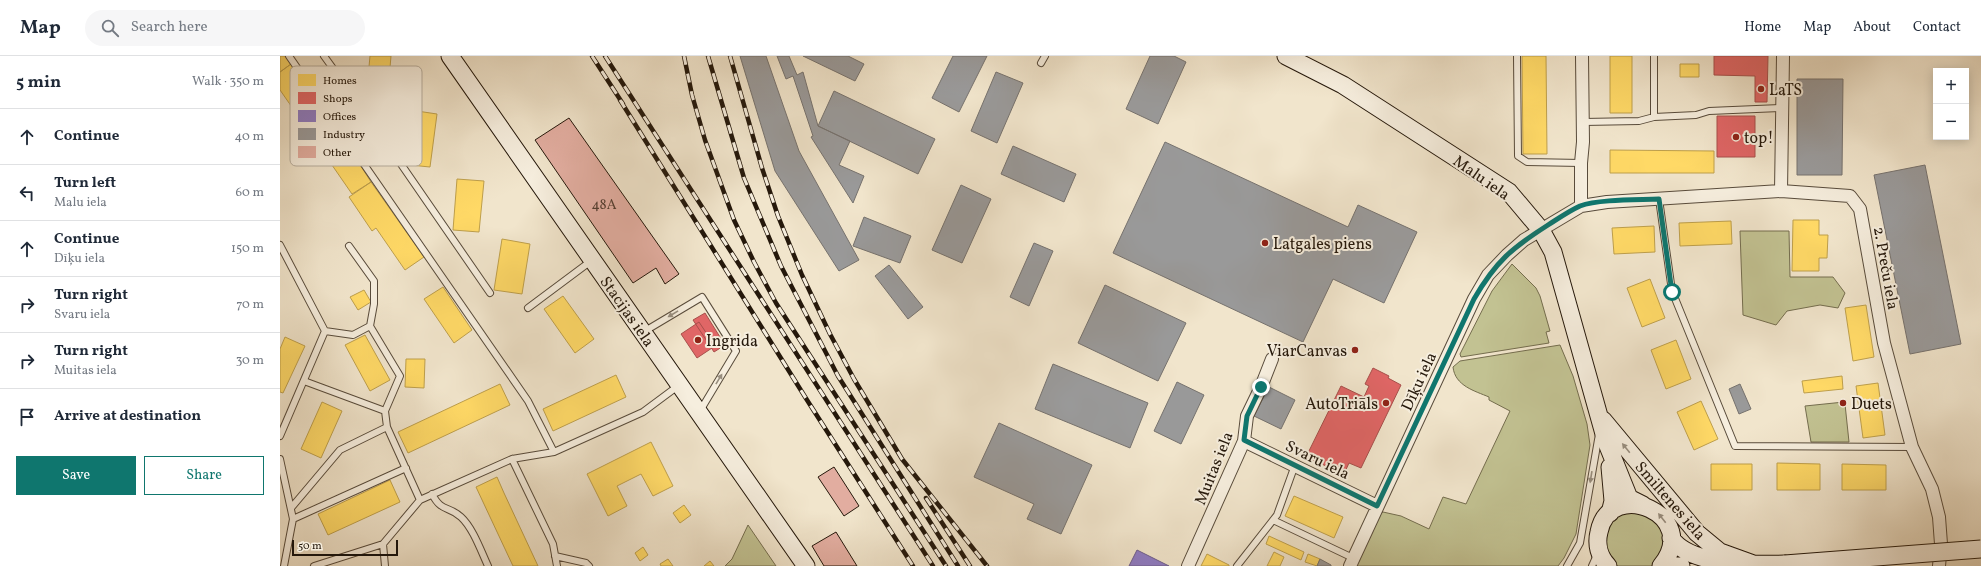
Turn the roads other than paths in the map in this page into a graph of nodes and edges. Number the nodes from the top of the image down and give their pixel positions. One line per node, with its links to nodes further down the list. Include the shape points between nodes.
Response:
1 (289, 56): 11 (lane)
2 (324, 56): 12 (lane)
3 (450, 56): 25 (street, Stacijas iela)
4 (1045, 56): 10 (lane)
5 (1286, 56): 22 (street, Malu iela, via 1343,85 1509,192)
6 (1517, 56): 16 (lane, via 1518,156 1527,162)
7 (1582, 56): 15 (street)
8 (1654, 56): 14 (lane)
9 (1783, 56): 13 (street)
10 (1041, 63)
11 (296, 66)
12 (331, 66)
13 (1783, 108): 14 (lane, via 1709,111 1696,115); 19 (street)
14 (1654, 117): 15 (lane, via 1639,121)
15 (1583, 122): 16 (street)
16 (1581, 163): 21 (street)
17 (365, 166): 42 (lane, via 528,401)
18 (402, 166): 26 (lane)
19 (1781, 191): 20 (street); 41 (street, 2. Preču iela, via 1850,196 1860,208 1884,342)
20 (1659, 199): 21 (street); 41 (lane, via 1672,292 1735,446)
21 (1581, 206): 22 (street)
22 (1541, 230): 36 (street, Smiltenes iela, via 1553,252); 50 (street, Dīķu iela, via 1518,245 1488,275 1474,299)
23 (280, 245): 29 (lane)
24 (349, 246): 28 (lane, via 374,281 374,304)
25 (592, 260): 27 (lane); 30 (street, Stacijas iela)
26 (490, 293)
27 (528, 308)
28 (370, 326): 29 (lane, via 353,335); 34 (lane, via 400,376)
29 (325, 331): 32 (lane)
30 (643, 332): 33 (street, Stacijas iela); 35 (lane, one-way to 30, via 736,351 702,297)
31 (1272, 359): 39 (street, Muitas iela, via 1247,416)
32 (304, 381): 34 (lane); 38 (lane)
33 (679, 385): 35 (street, Stacijas iela); 42 (lane, via 643,412)
34 (386, 411): 37 (lane)
35 (699, 413): 69 (street, Stacijas iela)
36 (1601, 420): 40 (street, Smiltenes iela); 61 (street, Smiltenes iela, one-way to 36, via 1720,552 1697,533); 72 (lane, one-way to 72, via 1580,543)
37 (387, 427): 46 (lane); 51 (lane, via 340,450)
38 (280, 436)
39 (1244, 440): 45 (street, Svaru iela); 70 (street, Muitas iela)
40 (1606, 441): 49 (street, Smiltenes iela, via 1629,498); 52 (street, Smiltenes iela, via 1613,501)
41 (1912, 447): 78 (street, 2. Preču iela, via 1932,489 1939,517 1941,544)
42 (554, 452): 44 (lane)
43 (280, 459): 51 (lane)
44 (512, 459): 47 (lane); 59 (lane, via 554,544)
45 (1295, 465): 50 (street, Svaru iela); 54 (lane)
46 (406, 468): 48 (lane); 53 (lane)
47 (432, 494): 48 (lane); 66 (lane, via 438,505 460,516 476,539)
48 (420, 500): 56 (lane)
49 (1643, 505): 52 (street, Smiltenes iela, via 1626,505); 55 (street, Smiltenes iela, one-way to 49, via 1669,529 1659,513)
50 (1377, 506): 60 (street, Dīķu iela)
51 (291, 508): 53 (lane)
52 (1610, 513): 57 (street, Smiltenes iela, via 1599,529)
53 (293, 519): 63 (lane)
54 (1273, 520): 60 (lane); 71 (lane)
55 (1671, 538): 61 (street, Smiltenes iela, via 1683,550 1694,555); 75 (street, Smiltenes iela, via 1670,549)
56 (383, 544): 64 (lane); 65 (lane)
57 (1598, 548): 73 (lane); 74 (street)
58 (1981, 549): 62 (street, Smiltenes iela, bridge)
59 (555, 556): 67 (lane); 68 (lane, via 586,563)
60 (1352, 562)
61 (1756, 565): 62 (street, Smiltenes iela)
62 (1782, 565)
63 (284, 566)
64 (314, 566)
65 (385, 566)
66 (488, 566)
67 (557, 566)
68 (589, 566)
69 (806, 566)
70 (1188, 566)
71 (1237, 566)
72 (1567, 566)
73 (1592, 566)
74 (1608, 566)
75 (1661, 566)
76 (1664, 566): 77 (street)
77 (1682, 566)
78 (1938, 566)

